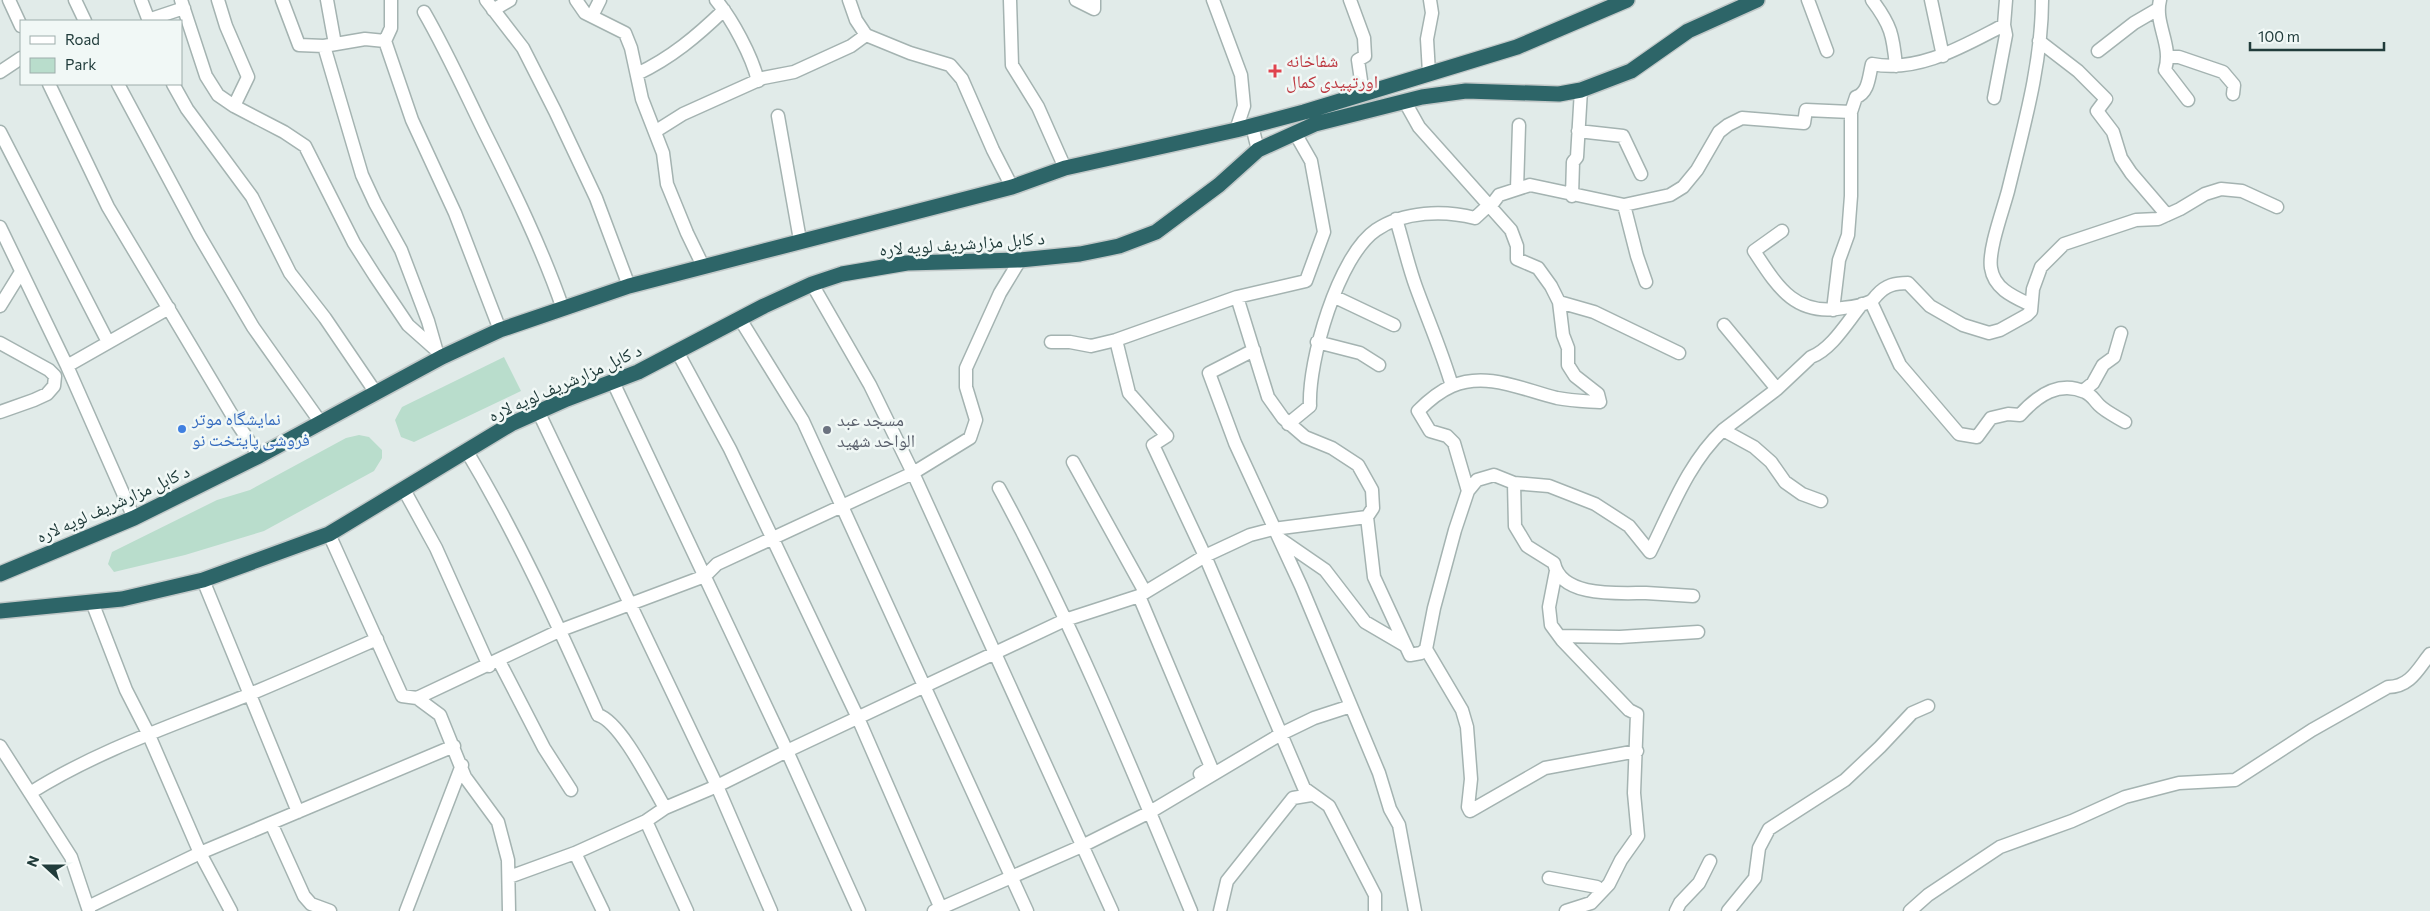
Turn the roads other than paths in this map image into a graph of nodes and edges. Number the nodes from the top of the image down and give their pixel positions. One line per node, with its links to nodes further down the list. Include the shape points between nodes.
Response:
1 (9, 0): 35 (street)
2 (75, 0): 32 (street)
3 (141, 0): 33 (street)
4 (218, 0): 60 (street, via 248,77)
5 (282, 0): 40 (street, via 299,45)
6 (326, 0): 40 (street, via 330,8)
7 (391, 0): 38 (street, via 391,28)
8 (510, 0): 28 (street)
9 (576, 0): 31 (street)
10 (600, 0): 31 (street)
11 (716, 0): 29 (street)
12 (849, 0): 37 (street, via 856,20)
13 (1010, 0): 71 (street, via 1012,65 1038,107)
14 (1076, 0): 15 (street, via 1094,9)
15 (1094, 0)
16 (1213, 0): 65 (street, via 1242,75 1244,106)
17 (1350, 0): 55 (street, via 1366,45 1365,56 1358,60)
18 (1430, 0): 48 (street)
19 (1757, 0): 54 (highway, د کابل مزارشریف لویه لاره, via 1688,31 1631,71)
20 (1808, 0): 41 (street)
21 (1872, 0): 46 (street, via 1888,20)
22 (1931, 0): 43 (street)
23 (2006, 0): 36 (street)
24 (2042, 0): 39 (street)
25 (1618, 2): 48 (highway, د کابل مزارشریف لویه لاره, via 1517,48)
26 (182, 4): 34 (street); 60 (street, via 206,76 218,95)
27 (2159, 4): 42 (street); 44 (street)
28 (489, 5): 89 (street, via 523,48 555,110 596,198)
29 (724, 10): 49 (street, via 694,39 663,62); 50 (street)
30 (424, 12): 97 (street, via 450,56 551,274)
31 (592, 16): 49 (street, via 625,32)
32 (85, 20)
33 (148, 20)
34 (150, 20)
35 (20, 24)
36 (2004, 25): 43 (street); 57 (street, via 2006,35)
37 (866, 34): 50 (street, via 851,46 794,72); 73 (street, via 910,53 950,65 962,79)
38 (385, 41): 40 (street, via 364,38); 102 (street, via 412,120 455,213)
39 (2039, 41): 79 (street, via 2078,71 2106,99 2097,112 2113,132 2121,158); 94 (street, via 1991,267 1995,281 2008,294)
40 (330, 45): 110 (street, via 362,175 401,250)
41 (1827, 51)
42 (2098, 51)
43 (1943, 56): 46 (street)
44 (2169, 57): 56 (street, via 2179,57 2223,72 2234,85); 58 (street, via 2165,70)
45 (20, 59): 47 (street)
46 (1896, 66): 61 (street, via 1872,64 1866,91 1856,97)
47 (0, 72)
48 (1429, 73): 55 (highway, د کابل مزارشریف لویه لاره)
49 (637, 74): 66 (street, via 642,99)
50 (758, 81): 66 (street, via 683,114)
51 (49, 85): 96 (street, via 108,207)
52 (119, 85): 125 (street, via 253,327)
53 (174, 85): 121 (street, via 186,109 252,197 290,273)
54 (1581, 90): 59 (highway, د کابل مزارشریف لویه لاره, via 1559,94 1466,91); 67 (street)
55 (1363, 94): 64 (highway, د کابل مزارشریف لویه لاره)
56 (2233, 94)
57 (1994, 98)
58 (2188, 100)
59 (1405, 102): 69 (highway, د کابل مزارشریف لویه لاره, via 1315,124); 77 (street, via 1419,127)
60 (234, 106): 110 (street, via 305,146 375,276 408,325)
61 (1851, 112): 76 (street, via 1806,110 1804,122 1742,118 1719,132 1697,170 1676,193); 98 (street, via 1848,235 1839,260)
62 (778, 116): 83 (street)
63 (1519, 125): 74 (street)
64 (1252, 126): 65 (highway, د کابل مزارشریف لویه لاره); 70 (street)
65 (1236, 130): 71 (highway, د کابل مزارشریف لویه لاره)
66 (656, 131): 85 (street, via 667,184)
67 (1578, 131): 72 (street, via 1623,136); 75 (street)
68 (0, 132): 105 (street)
69 (1295, 133): 70 (highway, د کابل مزارشریف لویه لاره); 90 (street, via 1311,161 1324,232 1306,281)
70 (1258, 150): 84 (highway, د کابل مزارشریف لویه لاره, via 1219,185 1156,232 1119,246)
71 (1065, 168): 73 (highway, د کابل مزارشریف لویه لاره)
72 (1641, 174)
73 (1012, 187): 83 (highway, د کابل مزارشریف لویه لاره)
74 (1517, 189): 75 (street, via 1530,185); 77 (street, via 1499,195)
75 (1572, 196): 76 (street)
76 (1624, 205): 87 (street)
77 (1490, 206): 80 (street, via 1475,218 1454,213); 92 (street, via 1511,230 1517,246 1517,259 1538,268)
78 (2277, 207): 79 (street, via 2242,191 2221,189)
79 (2166, 215): 94 (street, via 2158,219 2136,220 2064,244 2041,267)
80 (1396, 219): 91 (street, via 1366,238 1354,254); 118 (street, via 1415,284)
81 (0, 227): 86 (street)
82 (1782, 231): 98 (street, via 1754,250 1762,263 1781,288 1799,304 1825,312)
83 (800, 240): 85 (highway, د کابل مزارشریف لویه لاره)
84 (1020, 260): 88 (highway, د کابل مزارشریف لویه لاره, via 907,263 842,274); 131 (street, via 1000,293 966,368 966,386 976,420 970,438)
85 (704, 266): 89 (highway, د کابل مزارشریف لویه لاره)
86 (21, 272): 95 (street); 114 (street)
87 (1646, 282)
88 (812, 284): 99 (highway, د کابل مزارشریف لویه لاره); 131 (street, via 870,385)
89 (629, 286): 97 (highway, د کابل مزارشریف لویه لاره)
90 (1236, 296): 104 (street); 109 (street)
91 (1334, 296): 100 (street); 107 (street)
92 (1559, 302): 112 (street, via 1594,312); 118 (street, via 1568,365 1575,376 1598,394 1600,402 1575,401 1496,382 1471,380)
93 (1867, 303): 94 (street, via 1893,283 1908,283 1930,306 1962,325 1989,332 2000,330 2027,315); 98 (street); 119 (street, via 1828,345); 120 (street, via 1900,365 1959,434 1976,437 1991,418 2020,415 2043,393 2064,388)
94 (2031, 305)
95 (0, 306)
96 (169, 308): 105 (street); 129 (street, via 234,420)
97 (563, 309): 102 (highway, د کابل مزارشریف لویه لاره)
98 (1833, 310)
99 (740, 319): 111 (highway, د کابل مزارشریف لویه لاره); 137 (street, via 803,421)
100 (1394, 325)
101 (1724, 325): 119 (street)
102 (500, 330): 110 (highway, د کابل مزارشریف لویه لاره)
103 (2121, 333): 120 (street, via 2114,357 2103,365 2093,383)
104 (1116, 340): 106 (street, via 1091,346); 143 (street, via 1129,393 1167,436 1153,445)
105 (108, 342): 114 (street)
106 (1051, 342)
107 (1317, 342): 113 (street, via 1360,353); 126 (street, via 1309,391 1310,406)
108 (0, 343): 117 (street, via 49,370 55,376)
109 (1254, 350): 126 (street, via 1268,397); 141 (street, via 1209,373)
110 (439, 353): 121 (highway, د کابل مزارشریف لویه لاره)
111 (678, 353): 115 (highway, د کابل مزارشریف لویه لاره); 142 (street, via 730,449)
112 (1679, 353)
113 (1379, 365)
114 (66, 366): 116 (street)
115 (613, 382): 122 (highway, د کابل مزارشریف لویه لاره); 146 (street)
116 (75, 384): 117 (street); 139 (street)
117 (54, 386): 123 (street, via 47,394)
118 (1452, 386): 135 (street, via 1434,396 1418,412 1430,431 1448,436 1454,444)
119 (1777, 389): 127 (street)
120 (2084, 391): 124 (street, via 2098,405)
121 (376, 393): 125 (highway, د کابل مزارشریف لویه لاره)
122 (538, 411): 128 (highway, د کابل مزارشریف لویه لاره); 151 (street)
123 (0, 412)
124 (2126, 422)
125 (321, 423): 129 (highway, د کابل مزارشریف لویه لاره)
126 (1288, 424): 138 (street, via 1305,437 1332,448 1358,465 1372,490 1373,508)
127 (1723, 430): 132 (street, via 1705,447 1657,533 1650,552 1630,526 1595,504 1549,486); 136 (street, via 1754,447 1786,482 1802,494)
128 (466, 450): 133 (highway, د کابل مزارشریف لویه لاره); 154 (street)
129 (259, 456): 139 (highway, د کابل مزارشریف لویه لاره)
130 (1073, 462): 148 (street)
131 (913, 473): 137 (street); 161 (street)
132 (1514, 483): 135 (street, via 1494,475 1477,480); 144 (street, via 1516,526 1527,546 1554,563)
133 (403, 488): 140 (highway, د کابل مزارشریف لویه لاره); 162 (street)
134 (999, 488): 153 (street)
135 (1468, 491): 159 (street, via 1445,566)
136 (1821, 501)
137 (843, 506): 142 (street); 163 (street)
138 (1367, 517): 141 (street); 158 (street, via 1374,577)
139 (134, 518): 145 (highway, د کابل مزارشریف لویه لاره)
140 (329, 534): 147 (highway, د کابل مزارشریف لویه لاره); 157 (street)
141 (1276, 534): 143 (street, via 1250,535); 158 (street, via 1325,570 1365,622); 166 (street)
142 (772, 540): 146 (street, via 717,564); 168 (street)
143 (1205, 556): 148 (street); 170 (street)
144 (1556, 571): 149 (street, via 1573,586 1596,593); 156 (street, via 1549,607 1551,625)
145 (0, 574)
146 (704, 576): 151 (street); 173 (street)
147 (202, 580): 150 (highway, د کابل مزارشریف لویه لاره, via 122,599); 164 (street)
148 (1142, 594): 153 (street); 178 (street, via 1211,766 1188,782)
149 (1693, 596)
150 (92, 602): 152 (highway, د کابل مزارشریف لویه لاره); 169 (street, via 126,690)
151 (630, 603): 154 (street); 176 (street)
152 (0, 611)
153 (1066, 620): 161 (street); 183 (street)
154 (560, 630): 162 (street); 181 (street, via 598,715 607,718 632,751)
155 (1698, 632): 156 (street, via 1620,637)
156 (1560, 636): 174 (street, via 1629,710 1637,714)
157 (377, 640): 164 (street); 165 (street, via 402,696)
158 (1406, 646): 159 (street, via 1410,655)
159 (1426, 649): 174 (street, via 1462,710 1467,727 1470,811 1545,768)
160 (2430, 654): 215 (street, via 2412,678 2399,687 2388,686 2235,780 2180,783 2125,798 2000,847 1928,895)
161 (995, 655): 163 (street); 186 (street)
162 (494, 663): 165 (street); 177 (street)
163 (925, 687): 168 (street); 190 (street)
164 (248, 694): 169 (street); 182 (street)
165 (417, 698): 172 (street, via 440,715)
166 (1351, 706): 170 (street, via 1314,718); 211 (street, via 1399,825)
167 (1928, 706): 214 (street, via 1912,713 1845,780 1769,829 1759,848 1754,878)
168 (858, 718): 173 (street); 196 (street)
169 (148, 733): 179 (street); 187 (street)
170 (1281, 734): 178 (street); 180 (street, via 1304,788)
171 (0, 746): 179 (street)
172 (454, 746): 175 (street); 182 (street)
173 (787, 751): 176 (street); 205 (street)
174 (1637, 751): 193 (street, via 1634,793 1638,836 1609,884)
175 (462, 765): 191 (street, via 465,777 498,822); 199 (street)
176 (717, 786): 181 (street); 204 (street)
177 (571, 790)
178 (1186, 790): 183 (street)
179 (30, 793): 195 (street, via 71,857)
180 (1311, 795): 209 (street, via 1293,798 1227,880); 210 (street, via 1329,806 1375,895)
181 (665, 808): 184 (street)
182 (298, 812): 185 (street)
183 (1150, 812): 186 (street); 208 (street)
184 (646, 821): 188 (street); 203 (street)
185 (271, 823): 187 (street); 198 (street, via 304,896 311,904)
186 (1082, 846): 190 (street); 207 (street)
187 (200, 853): 195 (street); 197 (street)
188 (575, 853): 191 (street); 202 (street)
189 (1710, 861): 213 (street, via 1699,883)
190 (1011, 876): 196 (street); 206 (street)
191 (509, 877): 194 (street)
192 (1549, 878): 193 (street, via 1596,887)
193 (1600, 892): 212 (street, via 1591,903)
194 (507, 894): 200 (street); 201 (street)
195 (89, 909)
196 (939, 910)
197 (231, 911)
198 (330, 911)
199 (406, 911)
200 (509, 911)
201 (517, 911)
202 (602, 911)
203 (687, 911)
204 (772, 911)
205 (859, 911)
206 (1027, 911)
207 (1112, 911)
208 (1191, 911)
209 (1220, 911)
210 (1375, 911)
211 (1415, 911)
212 (1566, 911)
213 (1676, 911)
214 (1728, 911)
215 (1910, 911)

